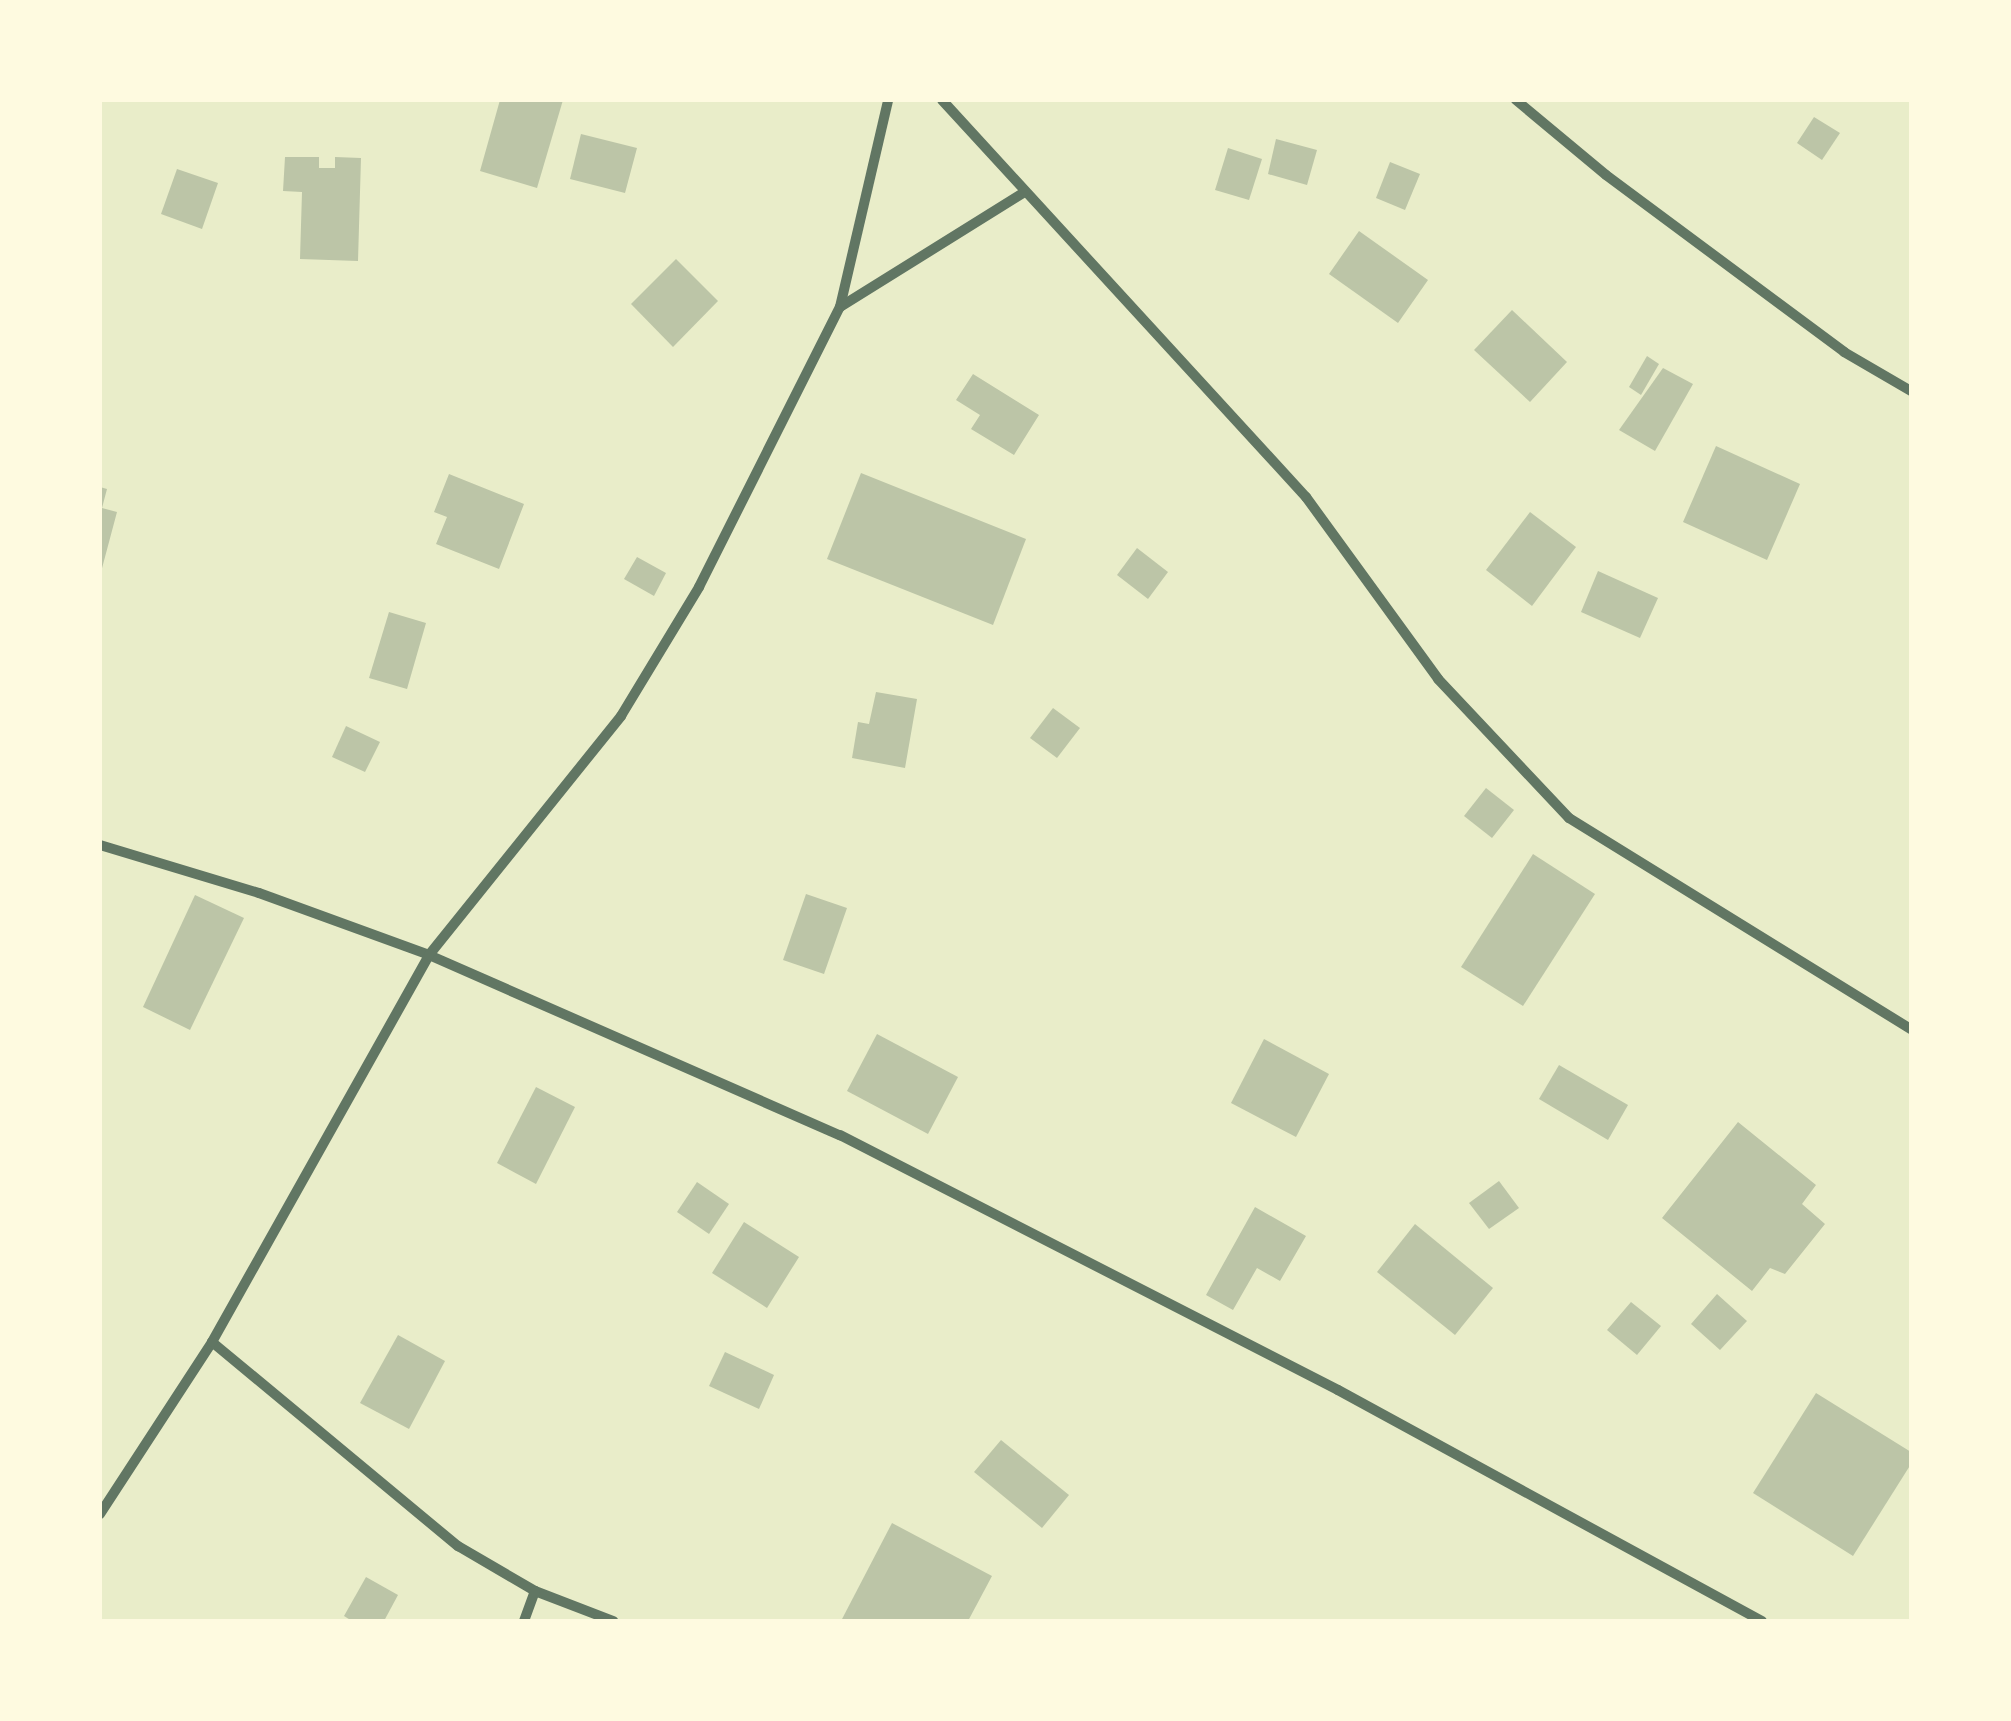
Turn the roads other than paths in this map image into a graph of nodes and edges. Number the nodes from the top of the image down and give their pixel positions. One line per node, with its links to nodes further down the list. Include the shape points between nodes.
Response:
1 (888, 100): 5 (street)
2 (942, 100): 4 (street)
3 (1516, 100): 6 (street, via 1828,340)
4 (1025, 192): 5 (street); 9 (street, via 1306,497 1438,679 1569,818)
5 (840, 306): 8 (street, via 700,587 621,716)
6 (1911, 391)
7 (100, 845): 8 (street, via 260,893)
8 (429, 955): 10 (street); 15 (street, via 937,1182)
9 (1911, 1029)
10 (212, 1342): 11 (street); 12 (street, via 458,1546)
11 (100, 1514)
12 (535, 1590): 13 (street); 14 (street)
13 (524, 1621)
14 (612, 1621)
15 (1762, 1621)

